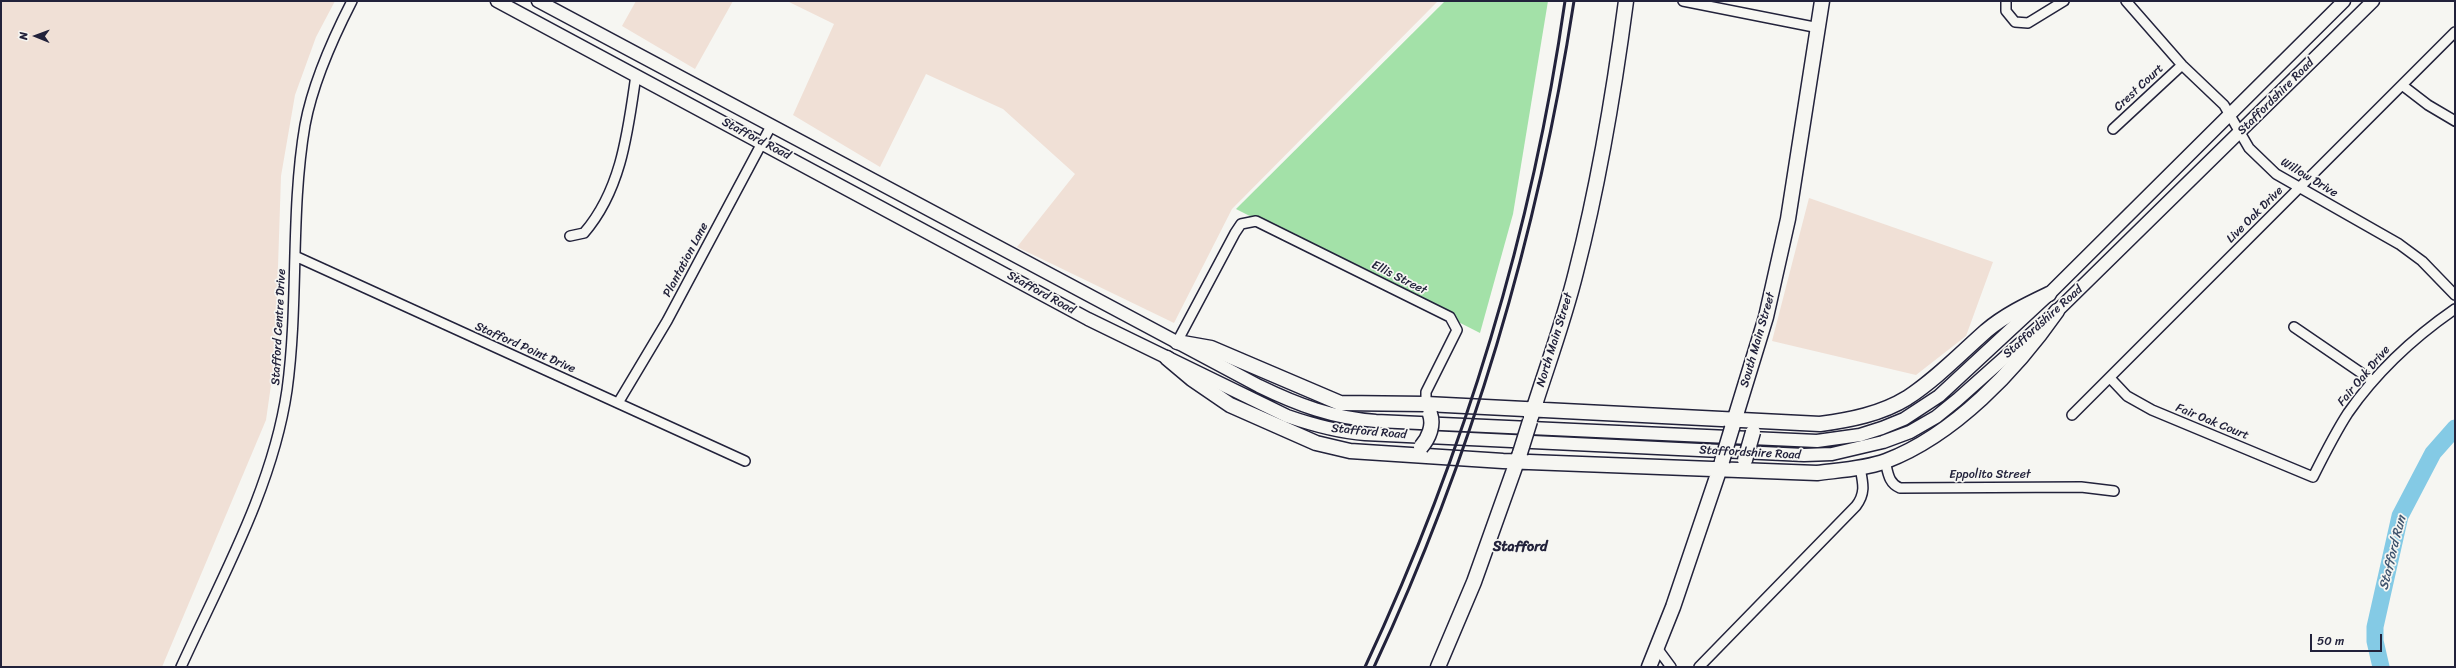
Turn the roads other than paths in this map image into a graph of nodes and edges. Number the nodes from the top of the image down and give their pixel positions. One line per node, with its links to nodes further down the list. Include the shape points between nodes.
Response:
1 (352, 1): 25 (street, Stafford Centre Drive, via 319,74 306,123 298,174)
2 (497, 1): 15 (main road, Stafford Road)
3 (538, 1): 19 (main road, Stafford Road)
4 (1626, 1): 37 (highway, North Main Street, via 1613,93 1586,232 1576,273)
5 (1683, 1): 12 (street)
6 (1822, 1): 12 (highway, South Main Street)
7 (2006, 1): 8 (street, via 2006,11 2015,22 2028,23)
8 (2064, 1)
9 (2126, 1): 14 (street, Willow Drive)
10 (2344, 1): 17 (main road, Staffordshire Road)
11 (2373, 1): 21 (main road, Staffordshire Road)
12 (1819, 28): 39 (highway, South Main Street, via 1784,233 1766,317)
13 (2455, 32): 16 (street, Live Oak Drive)
14 (2182, 65): 17 (street, Willow Drive, via 2224,105); 20 (street, Crest Court)
15 (636, 75): 22 (main road, Stafford Road); 24 (street, via 623,155 609,195 584,233)
16 (2402, 85): 18 (street, via 2428,106); 23 (street, Live Oak Drive)
17 (2229, 115): 21 (street, Willow Drive); 26 (main road, Staffordshire Road)
18 (2455, 121)
19 (771, 126): 22 (street, Plantation Lane); 31 (main road, Stafford Road)
20 (2113, 129)
21 (2240, 133): 23 (street, Willow Drive, via 2249,148 2276,174); 29 (main road, Staffordshire Road)
22 (762, 143): 32 (main road, Stafford Road, via 1088,319); 35 (street, Plantation Lane, via 666,322)
23 (2299, 189): 27 (street, Willow Drive, via 2373,227 2399,244 2422,261); 33 (street, Live Oak Drive)
24 (570, 236)
25 (295, 256): 35 (street, Stafford Point Drive); 53 (street, Stafford Centre Drive, via 288,384 276,445 262,486)
26 (2048, 294): 40 (highway, via 2016,310 1987,330 1926,385 1885,409 1846,421 1820,424); 41 (main road, Staffordshire Road, via 1939,396 1904,419 1882,428 1860,435 1817,441)
27 (2455, 295)
28 (2455, 309): 34 (street, Fair Oak Drive, via 2419,334)
29 (2056, 311): 42 (main road, Staffordshire Road, via 1936,417 1910,432 1883,442 1832,454 1804,455); 46 (highway, via 2034,343 1962,417 1907,452)
30 (2294, 327): 34 (street)
31 (1177, 342): 36 (highway, via 1211,348 1340,402); 36 (street, Ellis Street, via 1235,233 1242,224 1250,221 1264,223 1450,317 1457,330 1426,392); 41 (main road, Stafford Road, via 1283,398 1332,416)
32 (1167, 358): 42 (main road, Stafford Road, via 1288,416 1339,432); 43 (highway, via 1230,405 1302,438 1350,451)
33 (2110, 378): 38 (street, Live Oak Drive); 50 (street, Fair Oak Court, via 2128,396 2152,410)
34 (2373, 381): 50 (street, Fair Oak Drive, via 2348,413)
35 (618, 403): 45 (street, Stafford Point Drive)
36 (1428, 409): 37 (highway); 43 (highway, bridge, via 1432,422 1426,441)
37 (1532, 415): 39 (highway); 44 (highway, North Main Street, bridge)
38 (2072, 415)
39 (1733, 423): 40 (highway); 47 (highway, South Main Street, bridge)
40 (1767, 423): 49 (highway, bridge, via 1753,432 1745,460)
41 (1628, 433)
42 (1626, 447)
43 (1418, 451): 44 (highway)
44 (1519, 457): 47 (highway); 54 (highway, North Main Street, via 1474,582)
45 (745, 461)
46 (1885, 461): 48 (highway); 51 (street, Eppolito Street, via 1889,479 1893,485 1900,488 2081,487)
47 (1721, 466): 49 (highway); 52 (highway, South Main Street, via 1690,561)
48 (1860, 468): 49 (highway, via 1817,473); 57 (street, via 1864,489 1859,502)
49 (1752, 472)
50 (2313, 477)
51 (2114, 491)
52 (1657, 648): 55 (highway, South Main Street); 56 (street)
53 (181, 667)
54 (1438, 667)
55 (1650, 667)
56 (1671, 667)
57 (1699, 667)

